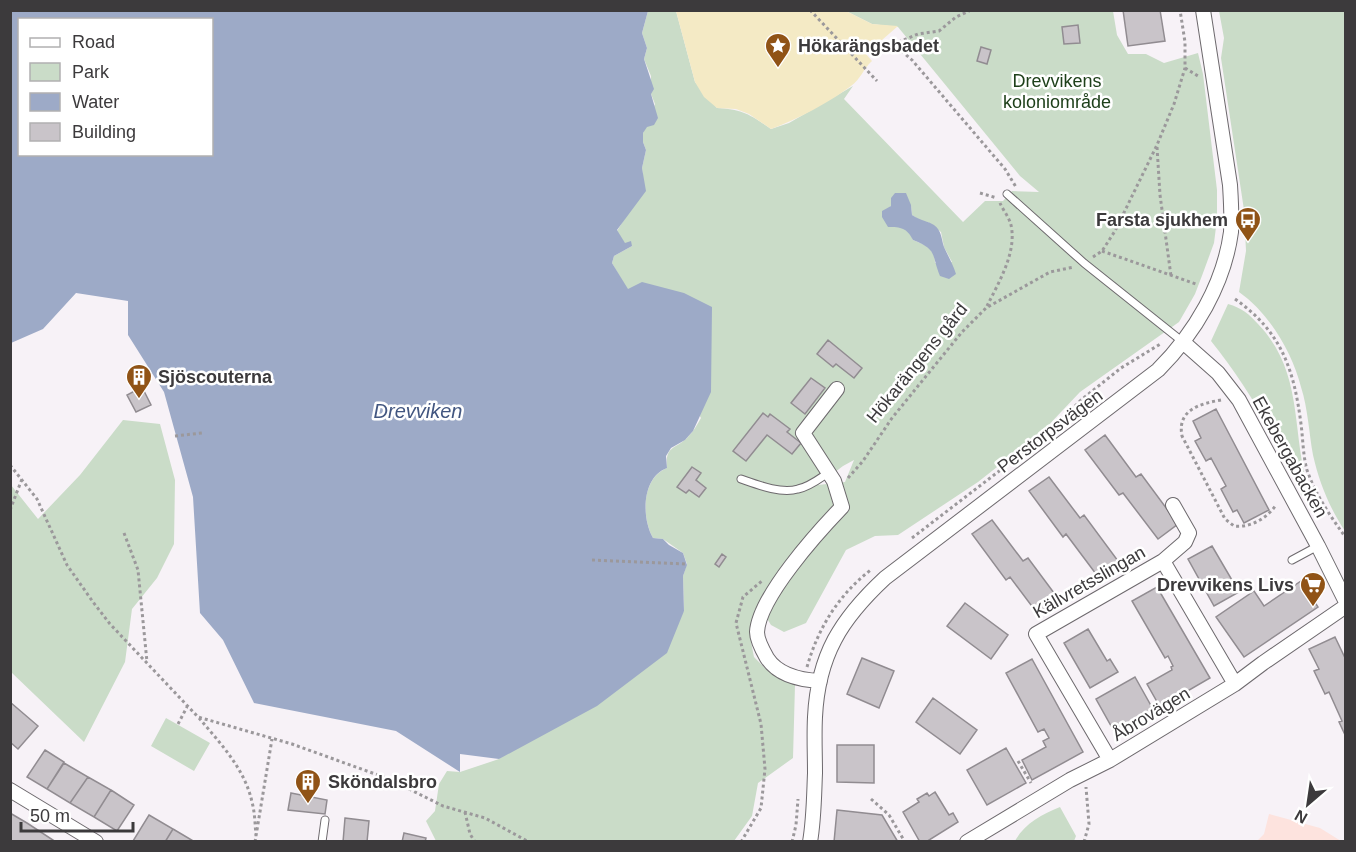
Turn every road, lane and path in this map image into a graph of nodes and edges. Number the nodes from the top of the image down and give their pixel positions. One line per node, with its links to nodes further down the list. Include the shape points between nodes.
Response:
1 (810, 10): 6 (path)
2 (971, 10): 9 (path, via 939,31 894,44 1005,169)
3 (1180, 10): 5 (path)
4 (1203, 10): 21 (street, Perstorpsvägen, via 1230,185 1231,231 1226,258 1199,319)
5 (1185, 68): 7 (path); 8 (path)
6 (877, 81)
7 (1206, 81)
8 (1157, 145): 15 (path); 15 (path, via 1102,251)
9 (1019, 191)
10 (980, 193): 20 (path, via 997,198 1010,223 1012,238 1008,262)
11 (1007, 194): 14 (lane)
12 (1086, 254): 13 (path)
13 (1092, 258)
14 (1084, 263): 20 (path, Hökarängens gård, via 1050,272); 21 (lane)
15 (1171, 276): 17 (path)
16 (1203, 281): 18 (path)
17 (1196, 284)
18 (1199, 289)
19 (1235, 299): 35 (path, via 1253,311 1278,341 1295,383 1306,468)
20 (986, 308): 30 (path, Hökarängens gård, via 892,418 844,483)
21 (1178, 338): 36 (path, via 1121,368 1081,399 1050,432); 37 (street, Ekebergabacken, via 1218,373 1239,400); 46 (street, Perstorpsvägen, via 1165,363 1137,388 933,540 870,592 836,636)
22 (837, 389): 27 (street, via 803,433)
23 (1221, 400): 32 (path, via 1202,404 1181,422 1182,436 1225,519 1234,526 1249,526 1270,514)
24 (202, 433): 25 (path)
25 (175, 436)
26 (10, 465): 28 (path)
27 (828, 474): 29 (lane, via 796,490 759,486); 30 (street, via 834,481)
28 (22, 479): 33 (path); 44 (path, via 37,499 67,565 110,624)
29 (741, 479)
30 (839, 503): 45 (street, via 842,507 779,583 757,633 770,662)
31 (1173, 505): 40 (street, Källvretsslingan, via 1189,533 1185,542)
32 (1276, 505)
33 (10, 510)
34 (124, 533): 44 (path, via 138,570)
35 (1346, 538)
36 (907, 542)
37 (1318, 546): 39 (lane); 43 (street, Ekebergabacken)
38 (592, 560): 41 (path)
39 (1292, 560)
40 (1162, 561): 47 (street, Källvretsslingan); 53 (street, Källvretsslingan, via 1036,634)
41 (687, 564)
42 (874, 567): 45 (path, via 831,612)
43 (1346, 604): 47 (street, Åbrovägen)
44 (147, 662): 48 (path)
45 (803, 679): 46 (street)
46 (820, 681): 68 (street, Perstorpsvägen)
47 (1235, 684): 53 (street, Åbrovägen)
48 (188, 706): 49 (path); 50 (path)
49 (198, 717): 51 (path); 61 (path, via 243,777 252,802)
50 (178, 724)
51 (272, 739): 59 (path, via 388,778 443,806); 61 (path)
52 (1018, 760): 55 (path)
53 (1110, 760): 54 (street, Åbrovägen)
54 (1085, 773): 70 (street, Åbrovägen); 71 (path, via 1089,824)
55 (1031, 783)
56 (10, 790): 62 (street)
57 (799, 795): 67 (path)
58 (871, 800): 69 (path, via 889,815)
59 (465, 812): 65 (path); 66 (path, via 485,818)
60 (325, 820): 64 (lane)
61 (256, 836): 63 (path)
62 (96, 842)
63 (255, 842)
64 (322, 842)
65 (475, 842)
66 (529, 842)
67 (792, 842)
68 (810, 842)
69 (905, 842)
70 (967, 842)
71 (1084, 842)

